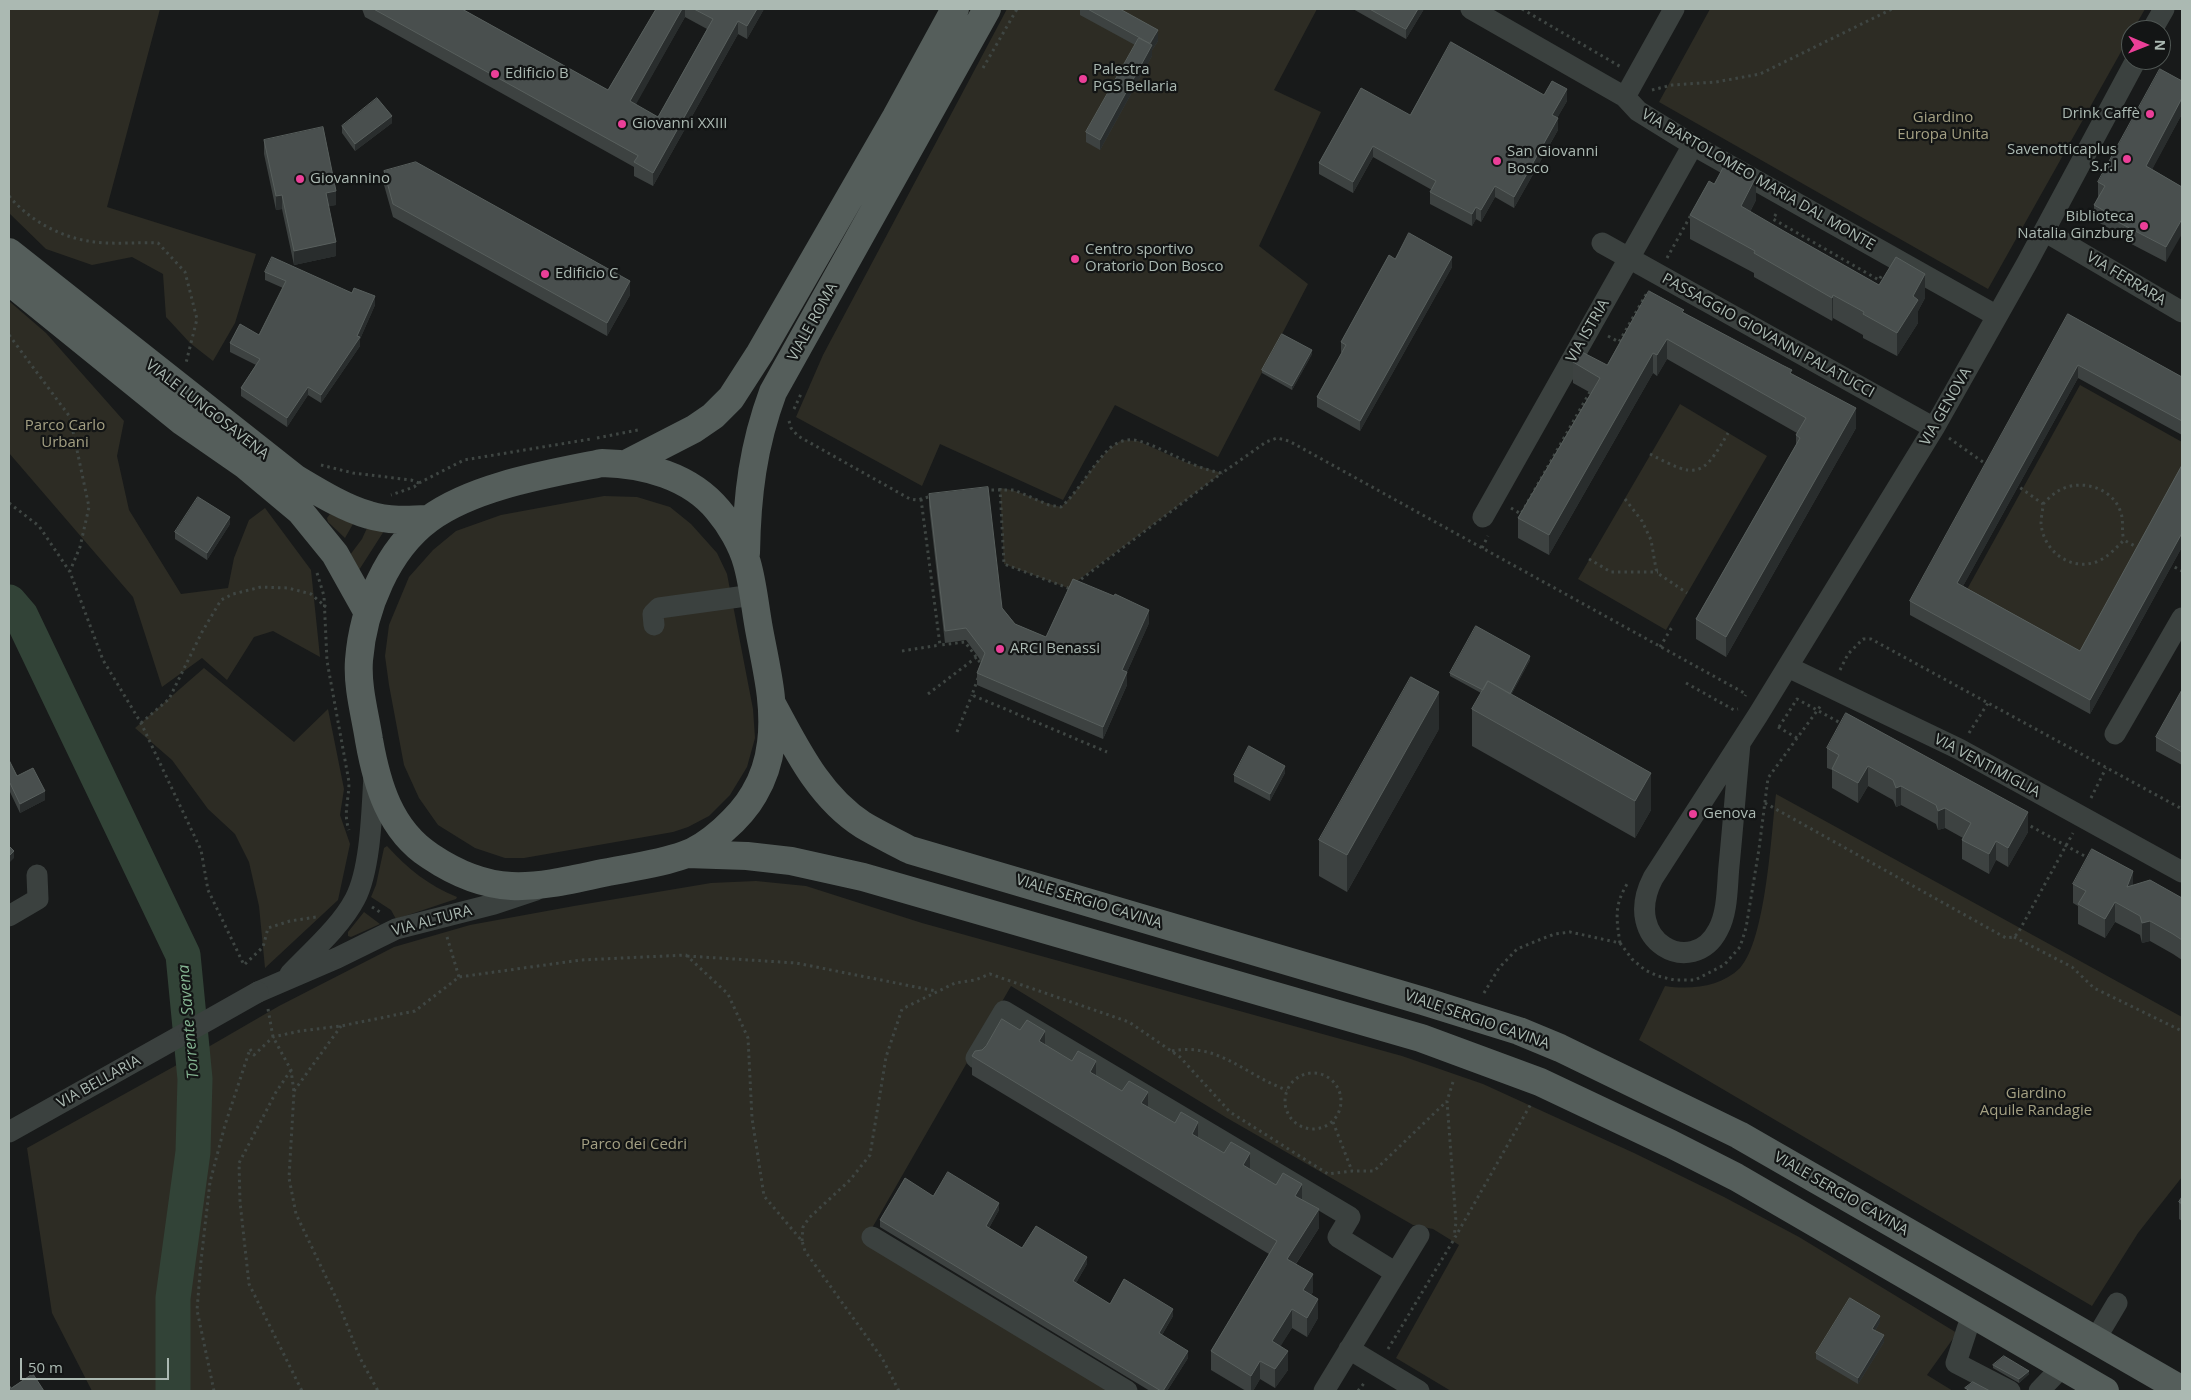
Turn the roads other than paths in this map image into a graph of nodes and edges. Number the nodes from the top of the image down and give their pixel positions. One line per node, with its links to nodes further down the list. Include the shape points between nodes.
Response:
1 (955, 9): 8 (main road, VIALE ROMA)
2 (987, 9): 10 (main road, VIALE ROMA)
3 (1471, 9): 9 (street, VIA BARTOLOMEO MARIA DAL MONTE)
4 (1674, 9): 9 (street)
5 (2164, 9): 6 (street)
6 (2158, 20)
7 (2131, 70): 12 (street, VIA GENOVA)
8 (914, 85): 10 (street); 24 (main road, VIALE ROMA, via 770,337 731,398 694,430)
9 (1625, 97): 11 (street, VIA BARTOLOMEO MARIA DAL MONTE, via 1638,111)
10 (936, 102): 27 (main road, VIALE ROMA, via 773,392 760,426 751,468 746,512)
11 (1693, 145): 15 (street, VIA ISTRIA); 20 (street, VIA BARTOLOMEO MARIA DAL MONTE)
12 (2044, 231): 19 (street, VIA FERRARA); 20 (street, VIA GENOVA)
13 (1602, 243): 15 (street, PASSAGGIO GIOVANNI PALATUCCI)
14 (9, 252): 18 (main road, VIALE LUNGOSAVENA)
15 (1629, 258): 22 (street, PASSAGGIO GIOVANNI PALATUCCI); 25 (street, VIA ISTRIA)
16 (9, 273): 18 (street, via 65,315 81,316)
17 (9, 281): 21 (main road, VIALE LUNGOSAVENA)
18 (93, 310): 23 (main road, VIALE LUNGOSAVENA)
19 (2182, 312)
20 (1997, 316): 22 (street, VIA GENOVA)
21 (147, 402): 23 (street, via 156,394 173,395 238,445); 29 (main road, VIALE LUNGOSAVENA, via 264,480 300,511 335,554)
22 (1934, 428): 32 (street, VIA GENOVA)
23 (257, 449): 26 (main road, VIALE LUNGOSAVENA, via 294,478 368,515 403,520)
24 (626, 464): 26 (main road, via 602,463 529,478 484,492); 27 (main road, via 655,470 700,493 717,508)
25 (1483, 517)
26 (428, 519): 29 (main road, via 395,555)
27 (746, 560): 28 (main road)
28 (753, 595): 31 (street, via 659,608 652,614); 33 (main road)
29 (368, 613): 36 (main road, via 359,660)
30 (2182, 618): 34 (street)
31 (654, 625)
32 (1788, 667): 35 (street, VIA GENOVA); 38 (street, VIA VENTIMIGLIA, via 1959,749)
33 (772, 704): 37 (main road, via 768,764 754,795 714,837); 51 (main road, VIALE SERGIO CAVINA, via 798,752 824,790 862,824 910,850 1519,1031 1739,1135)
34 (2116, 734)
35 (1740, 744): 35 (street, VIA GENOVA, via 1649,885 1644,906 1646,923 1653,938 1672,950 1690,951 1703,947 1714,936 1721,921)
36 (374, 768): 40 (main road, via 382,796 399,827 408,839 448,868 476,881 509,887); 42 (street, VIA ALTURA, via 366,862 356,898)
37 (687, 854): 40 (main road); 50 (main road, via 791,861 863,877 1421,1038 1540,1082 1671,1144 1736,1177)
38 (2182, 872)
39 (37, 875): 41 (street, via 38,899)
40 (555, 884): 42 (street, VIA ALTURA, via 494,904 396,929)
41 (9, 916)
42 (286, 978): 43 (street, VIA ALTURA, bridge, via 263,1000)
43 (189, 1031): 45 (street, VIA BELLARIA)
44 (976, 1058): 48 (street, via 1004,1011 1350,1217 1338,1237)
45 (10, 1132)
46 (1419, 1235): 48 (street)
47 (872, 1236): 55 (street)
48 (1396, 1273): 52 (street)
49 (2117, 1303): 51 (street)
50 (1972, 1314): 53 (main road); 58 (street, via 1956,1363)
51 (2095, 1340): 54 (main road, VIALE SERGIO CAVINA)
52 (1350, 1349): 56 (street); 57 (street)
53 (2062, 1366): 59 (street); 60 (main road)
54 (2182, 1390)
55 (1127, 1391)
56 (1324, 1391)
57 (1419, 1391)
58 (2010, 1391)
59 (2038, 1391)
60 (2105, 1391)

